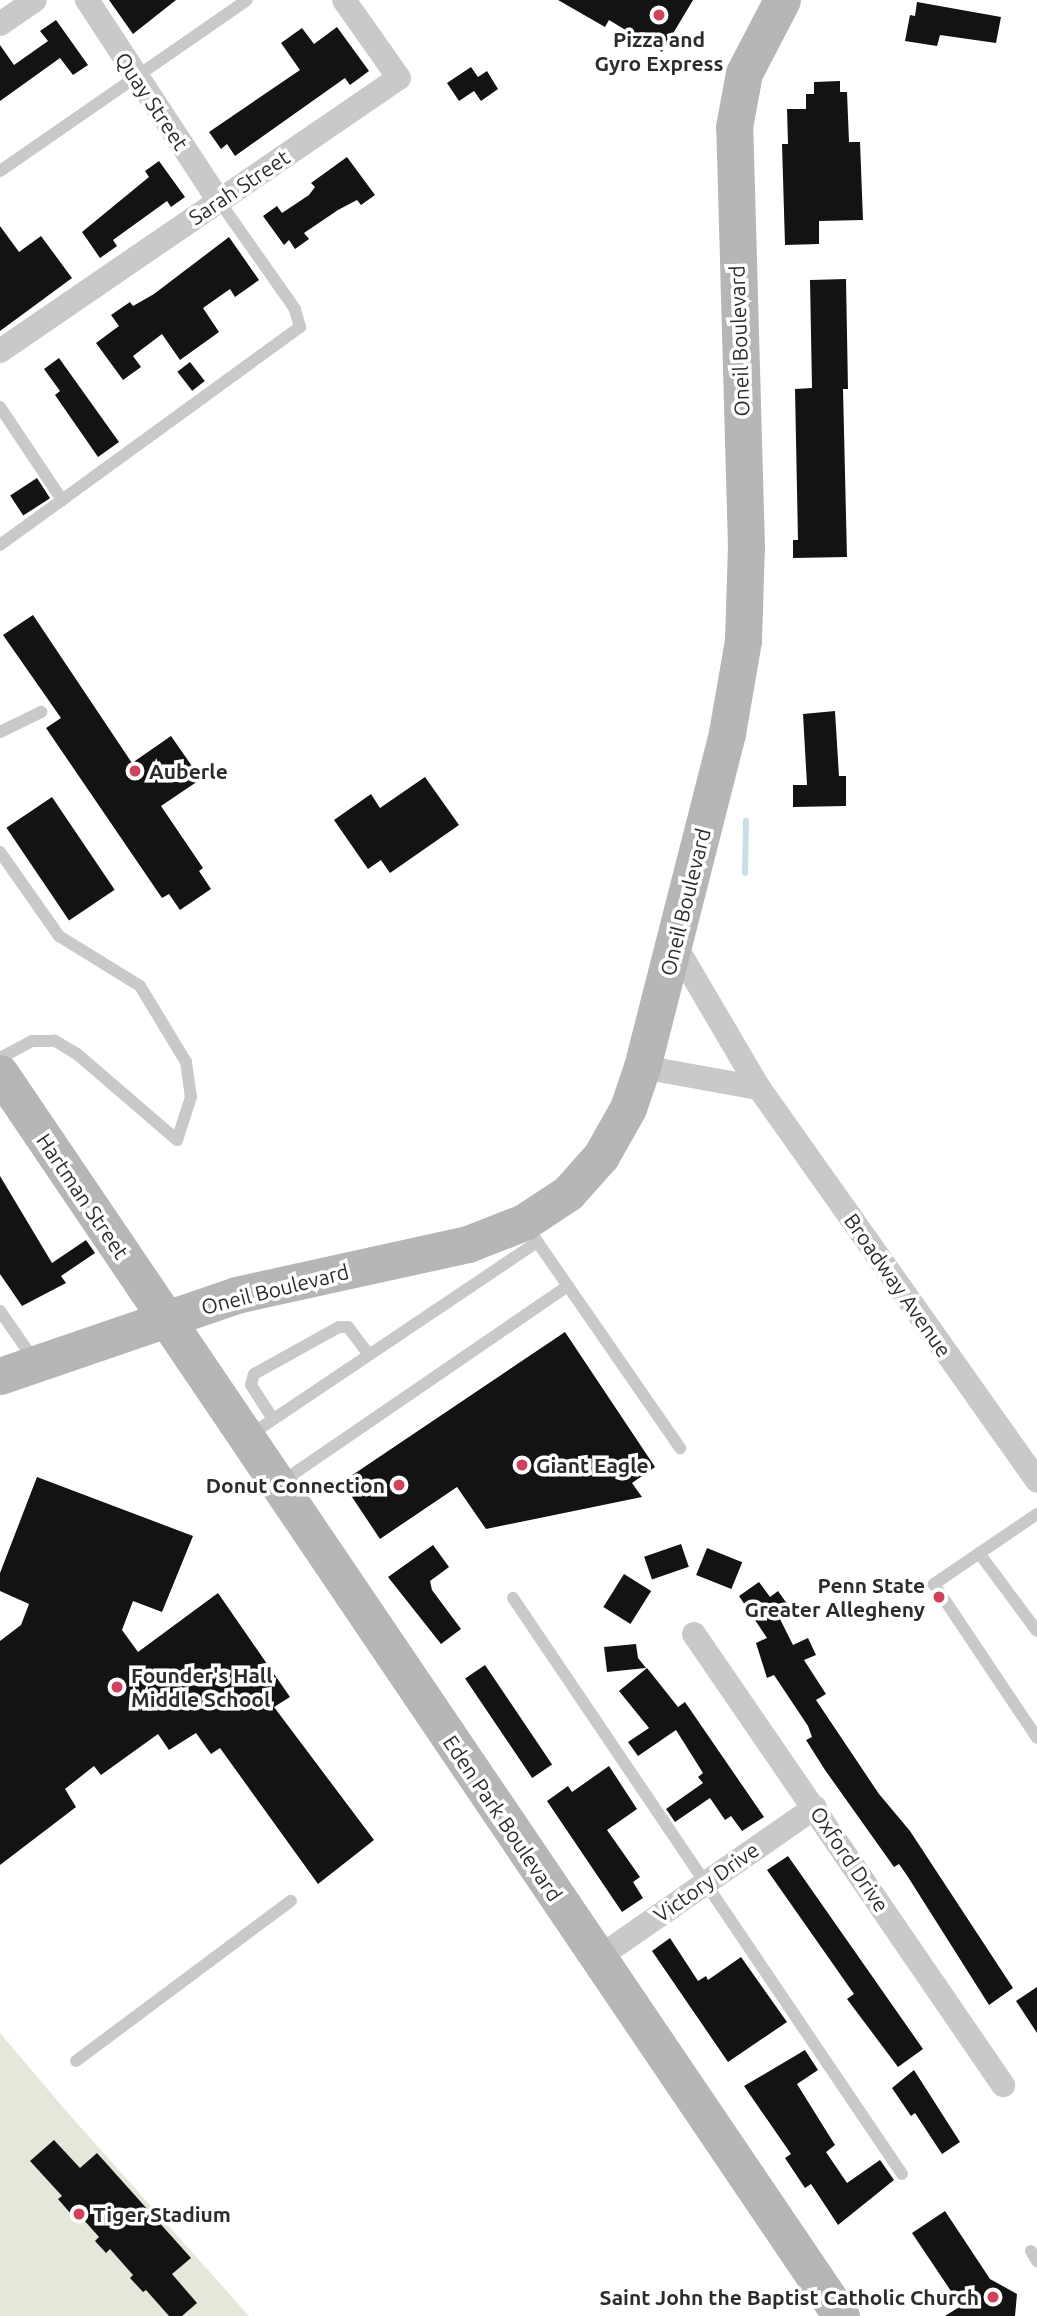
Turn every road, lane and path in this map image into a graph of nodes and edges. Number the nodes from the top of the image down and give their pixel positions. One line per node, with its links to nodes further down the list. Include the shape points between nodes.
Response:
1 (35, 0): 6 (street)
2 (87, 0): 7 (street, Quay Street)
3 (247, 0): 7 (lane)
4 (344, 0): 9 (street, Sarah Street, via 399,78)
5 (771, 4): 17 (street, Oneil Boulevard, via 744,73 734,127 747,547 743,640 727,733)
6 (0, 24)
7 (137, 80): 8 (lane); 9 (street, Quay Street)
8 (0, 171)
9 (219, 201): 10 (street, Sarah Street); 12 (lane, via 295,309 300,327)
10 (0, 351)
11 (0, 407): 12 (lane)
12 (57, 504): 13 (lane)
13 (0, 545)
14 (41, 712): 15 (lane)
15 (0, 732)
16 (0, 852): 18 (lane, via 59,936 139,986 186,1062 191,1097 177,1140 78,1054 55,1041 32,1041)
17 (675, 945): 19 (street, Oneil Boulevard); 21 (street, Broadway Avenue)
18 (0, 1058)
19 (642, 1067): 21 (street); 22 (street, Oneil Boulevard, via 628,1108 601,1156)
20 (0, 1073): 25 (street, Hartman Street)
21 (760, 1088): 31 (street, Broadway Avenue)
22 (531, 1232): 23 (lane); 25 (street, Oneil Boulevard, via 236,1295); 26 (lane)
23 (568, 1286): 30 (lane); 32 (lane)
24 (0, 1311): 27 (lane)
25 (166, 1318): 27 (street, Oneil Boulevard); 29 (street, Eden Park Boulevard)
26 (368, 1354): 29 (lane); 29 (lane, via 348,1327 339,1327 254,1374 251,1385)
27 (35, 1362): 28 (street, Oneil Boulevard)
28 (0, 1376)
29 (260, 1428): 32 (street, Eden Park Boulevard)
30 (680, 1448)
31 (1037, 1481)
32 (278, 1484): 42 (street, Eden Park Boulevard)
33 (1037, 1514): 34 (lane)
34 (979, 1553): 36 (lane); 38 (lane, via 934,1584)
35 (513, 1598): 40 (lane)
36 (1037, 1631)
37 (694, 1634): 39 (street, Oxford Drive)
38 (1037, 1738)
39 (815, 1807): 40 (street, Victory Drive); 44 (street, Oxford Drive)
40 (706, 1882): 42 (street, Victory Drive); 45 (lane)
41 (291, 1901): 43 (lane)
42 (598, 1958): 46 (street, Eden Park Boulevard)
43 (76, 2061)
44 (1003, 2085)
45 (902, 2174)
46 (841, 2316)

